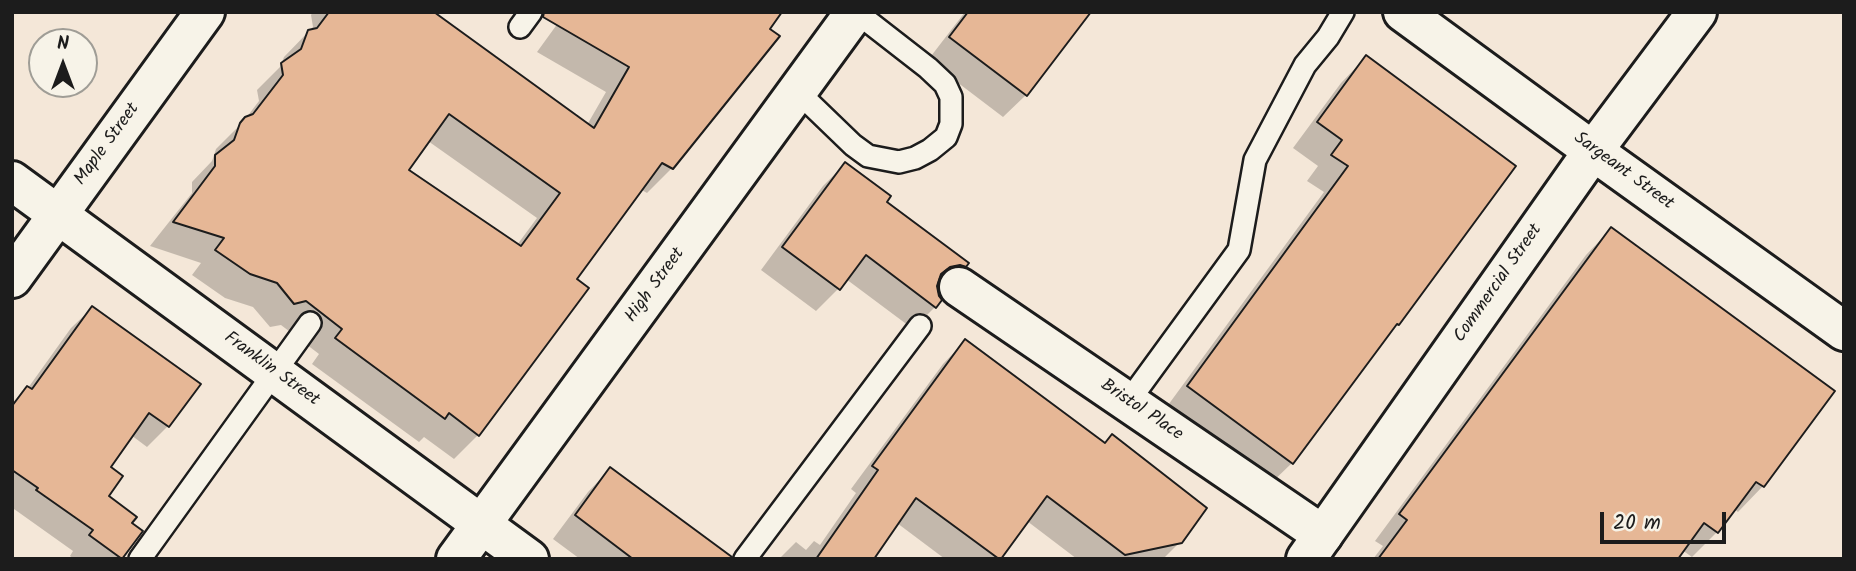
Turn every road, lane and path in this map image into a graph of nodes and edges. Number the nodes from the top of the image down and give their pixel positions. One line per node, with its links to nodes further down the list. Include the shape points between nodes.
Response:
1 (205, 12): 9 (street, Maple Street)
2 (856, 12): 6 (street, High Street); 6 (lane, via 945,84 951,97 946,137 915,158 899,162 868,156)
3 (1343, 12): 16 (lane, via 1305,65 1255,160 1239,250)
4 (1403, 12): 7 (street, Sargeant Street)
5 (1697, 12): 7 (street, Commercial Street)
6 (797, 91): 17 (street, High Street)
7 (1592, 151): 14 (street, Sargeant Street); 18 (street, Commercial Street)
8 (12, 181): 9 (street, Franklin Street)
9 (59, 214): 10 (street, Maple Street); 15 (street, Franklin Street)
10 (12, 278)
11 (959, 287): 16 (street, Bristol Place)
12 (310, 323): 15 (lane)
13 (920, 326): 22 (lane)
14 (1844, 331)
15 (275, 373): 17 (street, Franklin Street); 19 (lane)
16 (1128, 402): 18 (street, Bristol Place)
17 (481, 524): 20 (street, High Street); 21 (street, Franklin Street)
18 (1315, 547)
19 (140, 559)
20 (456, 559)
21 (530, 559)
22 (746, 559)

